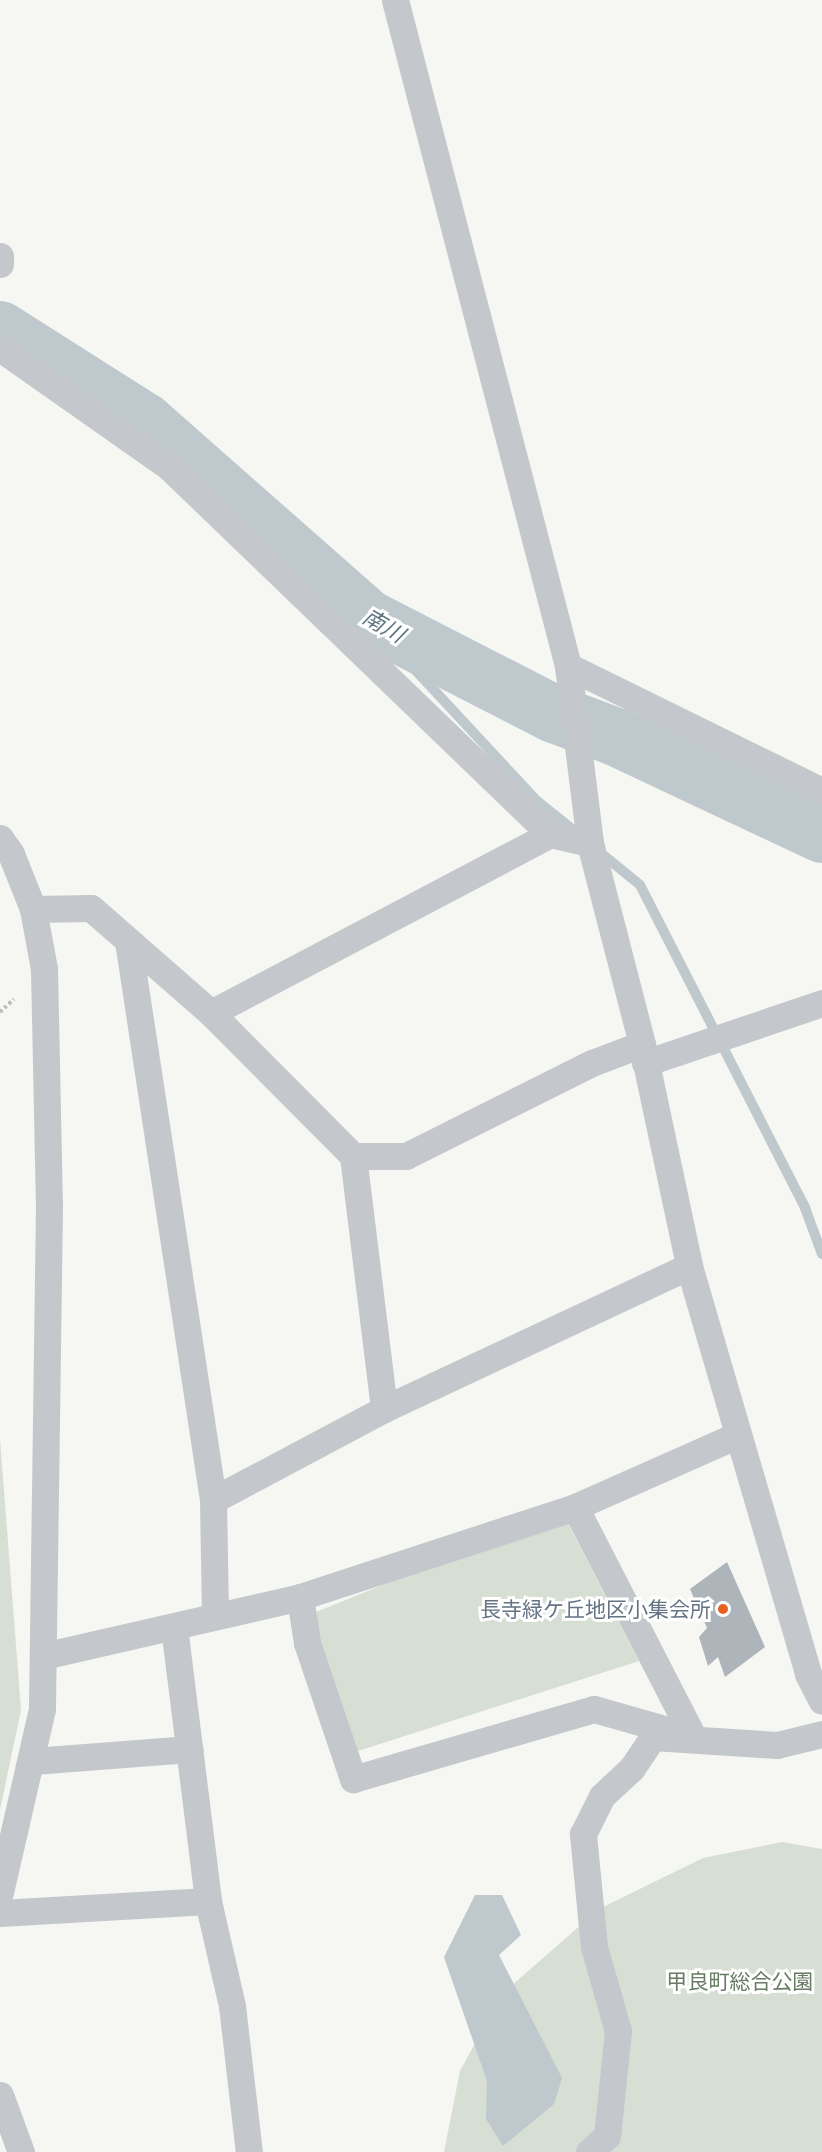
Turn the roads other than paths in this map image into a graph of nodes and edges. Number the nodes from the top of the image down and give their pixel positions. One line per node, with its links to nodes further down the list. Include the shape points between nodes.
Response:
1 (395, 0): 5 (street)
2 (0, 256): 3 (street)
3 (0, 264)
4 (0, 348): 7 (street, via 168,466)
5 (568, 666): 6 (street); 9 (street)
6 (822, 791)
7 (550, 834): 9 (street); 13 (street)
8 (0, 838): 10 (street, via 12,854)
9 (590, 843): 14 (street)
10 (33, 909): 11 (street, via 92,908); 24 (street, via 44,969 49,1193)
11 (128, 941): 13 (street); 19 (street)
12 (822, 1003): 14 (street)
13 (211, 1013): 15 (street)
14 (643, 1054): 15 (street, via 591,1064 406,1156); 16 (street)
15 (353, 1156): 17 (street)
16 (689, 1266): 17 (street); 18 (street)
17 (384, 1409): 19 (street)
18 (735, 1436): 20 (street); 25 (street, via 807,1674)
19 (213, 1500): 22 (street)
20 (575, 1507): 21 (street); 27 (street)
21 (300, 1597): 22 (street); 27 (street, via 307,1643 353,1779 594,1709)
22 (215, 1614): 23 (street)
23 (174, 1626): 24 (street); 28 (street)
24 (43, 1656): 29 (street, via 42,1709)
25 (822, 1701)
26 (822, 1734): 27 (street, via 777,1745)
27 (693, 1737): 36 (street, via 652,1737 632,1768 602,1796 583,1834 594,1947 618,2031 607,2136)
28 (190, 1749): 29 (street); 31 (street)
29 (33, 1761): 30 (street)
30 (0, 1892)
31 (208, 1901): 32 (street); 35 (street, via 232,2006)
32 (0, 1913)
33 (0, 2095): 34 (street)
34 (21, 2152)
35 (249, 2152)
36 (588, 2152)

